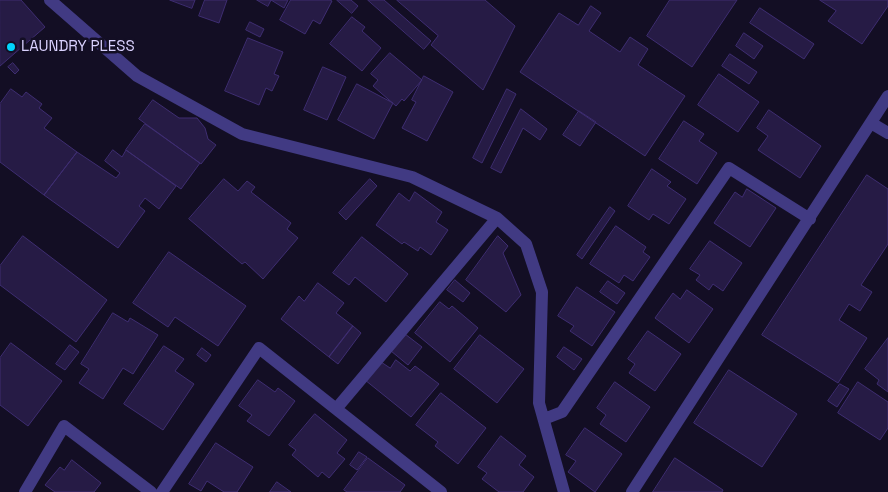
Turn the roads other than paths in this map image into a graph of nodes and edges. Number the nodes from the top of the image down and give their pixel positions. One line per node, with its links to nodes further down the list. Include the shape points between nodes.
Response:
1 (50, 0): 5 (street, via 136,76 242,134 412,177)
2 (888, 96): 3 (street)
3 (871, 123): 4 (street); 6 (street)
4 (888, 133)
5 (497, 218): 7 (street); 8 (street, via 526,244 542,292 539,404)
6 (810, 218): 8 (street, via 729,168 562,412); 14 (street)
7 (336, 408): 11 (street, via 259,348); 12 (street)
8 (544, 419): 13 (street)
9 (25, 492): 10 (street, via 64,426)
10 (151, 492)
11 (162, 492)
12 (441, 492)
13 (564, 492)
14 (632, 492)

